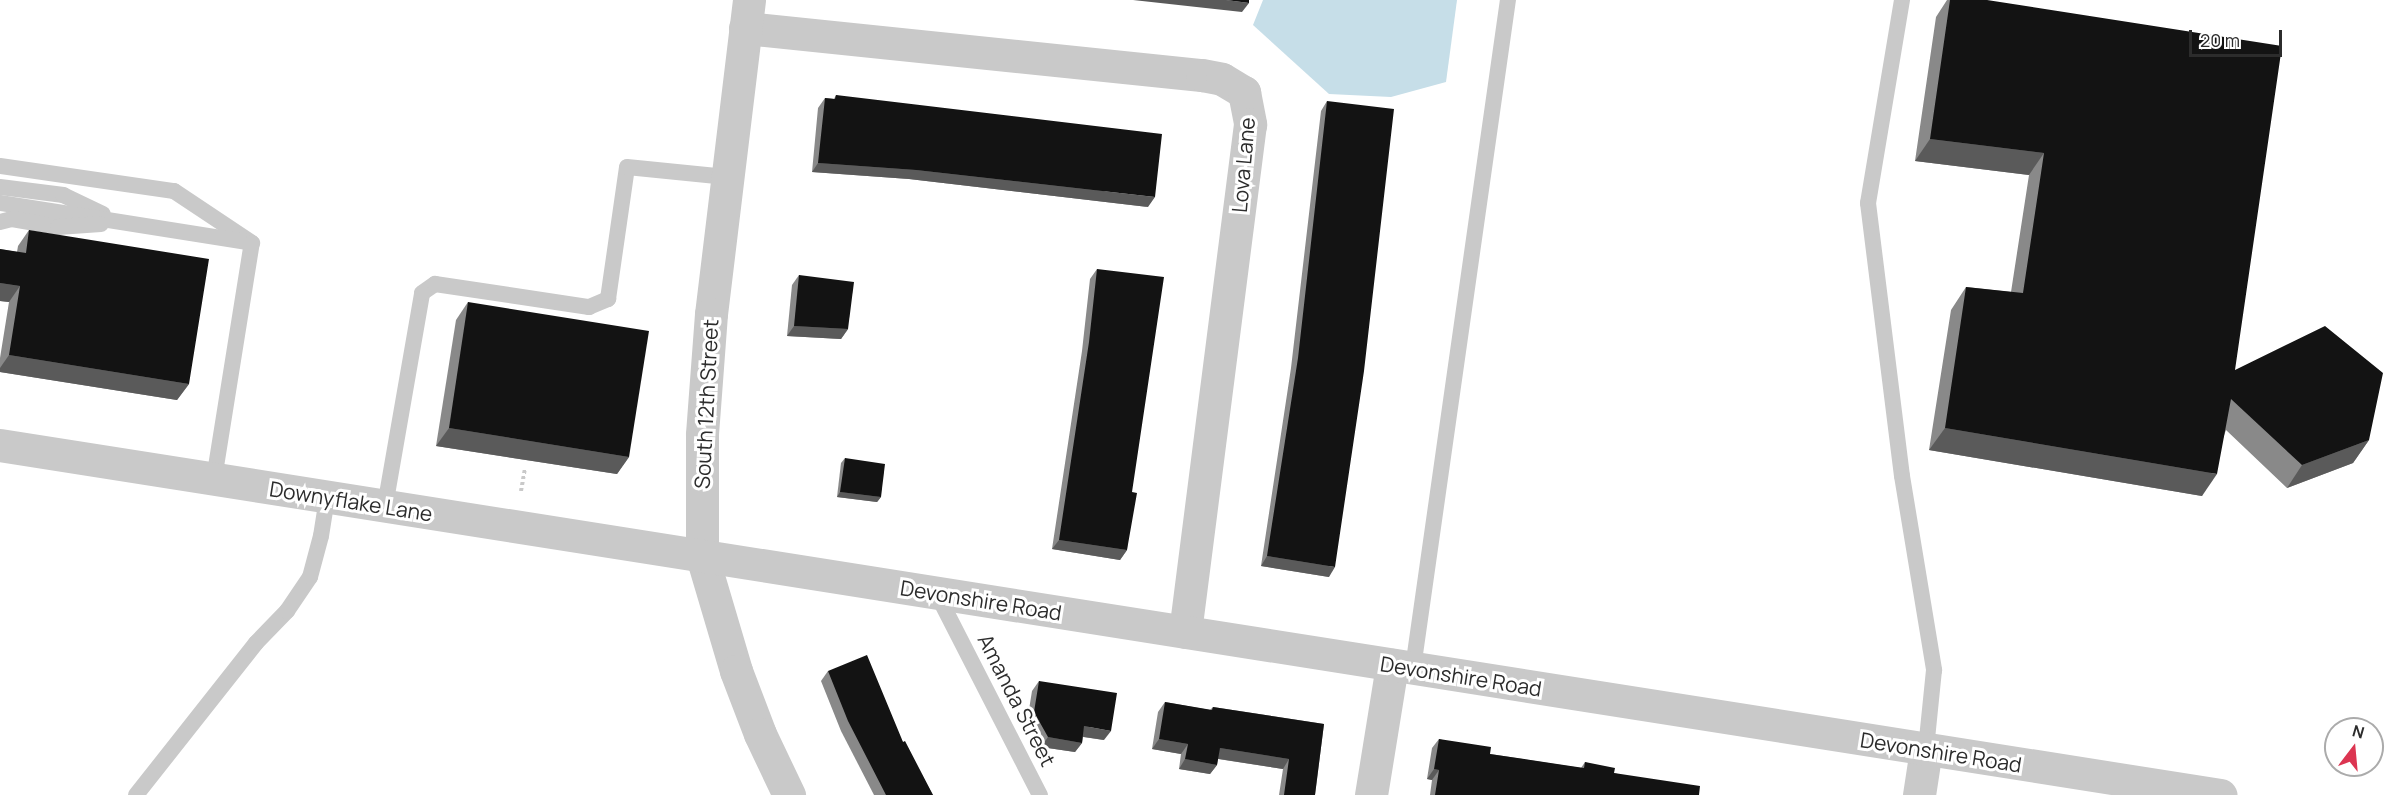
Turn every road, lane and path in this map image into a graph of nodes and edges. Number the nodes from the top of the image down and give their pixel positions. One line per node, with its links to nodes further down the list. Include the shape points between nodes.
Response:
1 (1508, 0): 20 (lane)
2 (1902, 0): 21 (lane, via 1868,203 1902,476 1934,670)
3 (747, 14): 5 (street, South 12th Street); 19 (street, Lova Lane, via 1202,75 1222,79 1244,92 1250,124)
4 (0, 166): 10 (lane, via 174,191)
5 (727, 177): 16 (lane, via 627,167 608,299 589,307 435,284 422,293); 17 (street, South 12th Street, via 702,435)
6 (0, 187): 9 (lane, via 63,195)
7 (0, 204): 9 (lane)
8 (0, 222): 9 (lane, via 12,219 77,227)
9 (117, 222): 10 (lane)
10 (252, 243): 13 (lane)
11 (0, 446): 13 (street, Downyflake Lane)
12 (525, 468): 14 (path)
13 (214, 479): 15 (street, Downyflake Lane)
14 (521, 491)
15 (327, 497): 16 (street, Downyflake Lane); 22 (lane, via 310,577 287,611 256,643)
16 (385, 506): 17 (street, Downyflake Lane)
17 (702, 556): 18 (street, Devonshire Road); 23 (street, South 12th Street, via 736,671)
18 (937, 594): 19 (street, Devonshire Road); 24 (lane, Amanda Street)
19 (1185, 632): 20 (street, Devonshire Road)
20 (1403, 667): 21 (street, Devonshire Road); 25 (street)
21 (1926, 749): 26 (street); 27 (street, Devonshire Road)
22 (136, 795)
23 (789, 795)
24 (1040, 795)
25 (1371, 795)
26 (1919, 795)
27 (2221, 795)

